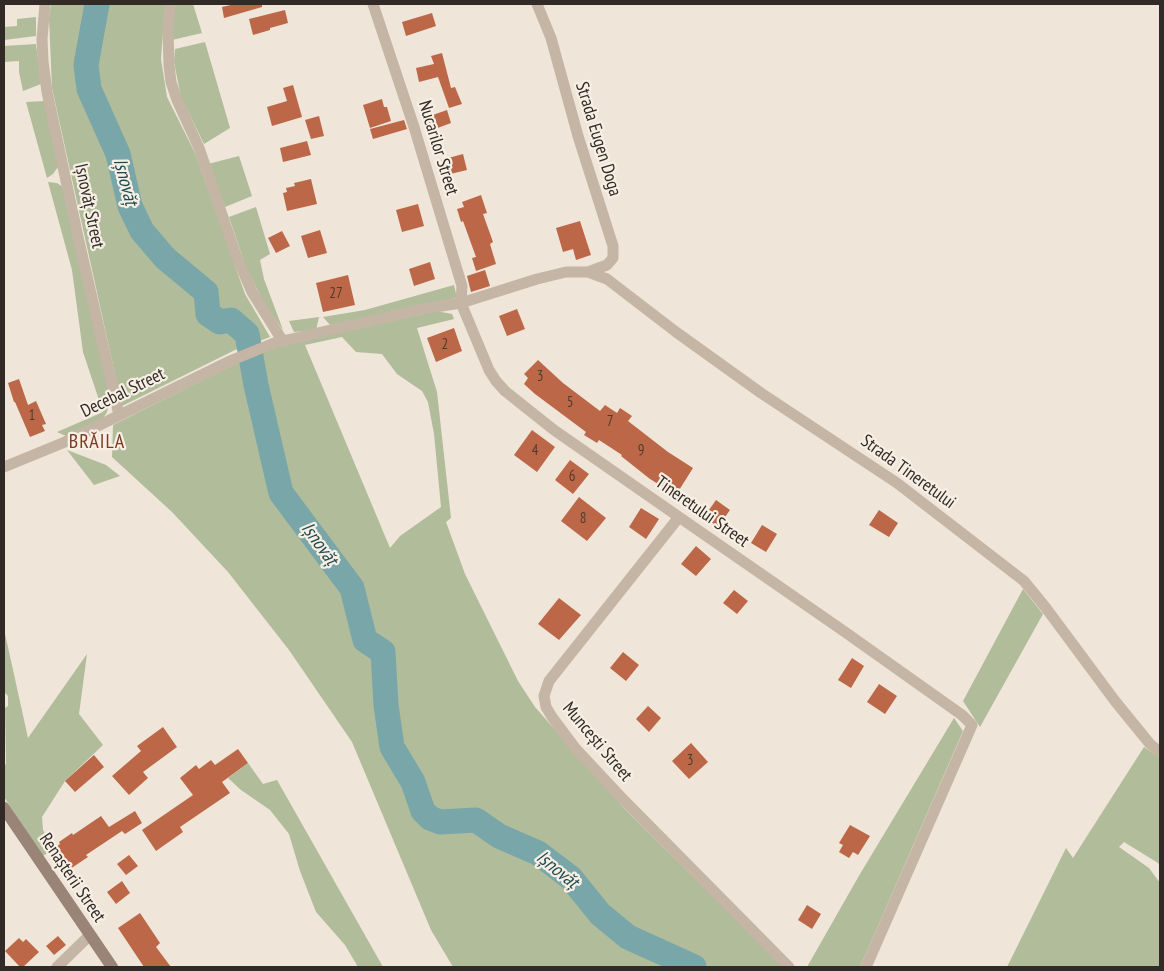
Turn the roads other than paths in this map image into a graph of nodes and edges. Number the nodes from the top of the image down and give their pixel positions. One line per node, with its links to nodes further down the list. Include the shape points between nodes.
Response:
1 (45, 4): 8 (street, Ișnovăț Street, via 42,39 48,92)
2 (170, 4): 7 (street, via 169,65 177,100 199,148 236,254)
3 (373, 4): 6 (street, Nucarilor Street, via 462,286)
4 (537, 4): 5 (street, Strada Eugen Doga, via 551,38 613,246 613,258 607,265)
5 (588, 272): 6 (street, via 566,272 537,279); 11 (street, Strada Tineretului, via 607,279 761,392 897,483 1024,581 1115,701)
6 (461, 304): 7 (street, via 422,309); 10 (street, Tineretului Street, via 489,370 505,390 554,430)
7 (278, 341): 8 (street, Decebal Street)
8 (119, 415): 9 (street, Decebal Street)
9 (4, 467)
10 (679, 517): 16 (street, Muncești Street, via 549,681 544,696 546,707 576,749 601,776); 17 (street, Tineretului Street, via 837,626 972,725)
11 (1160, 752)
12 (4, 808): 13 (main road, Renașterii Street)
13 (90, 935): 14 (street); 15 (main road, Renașterii Street)
14 (57, 967)
15 (112, 967)
16 (789, 967)
17 (866, 967)

